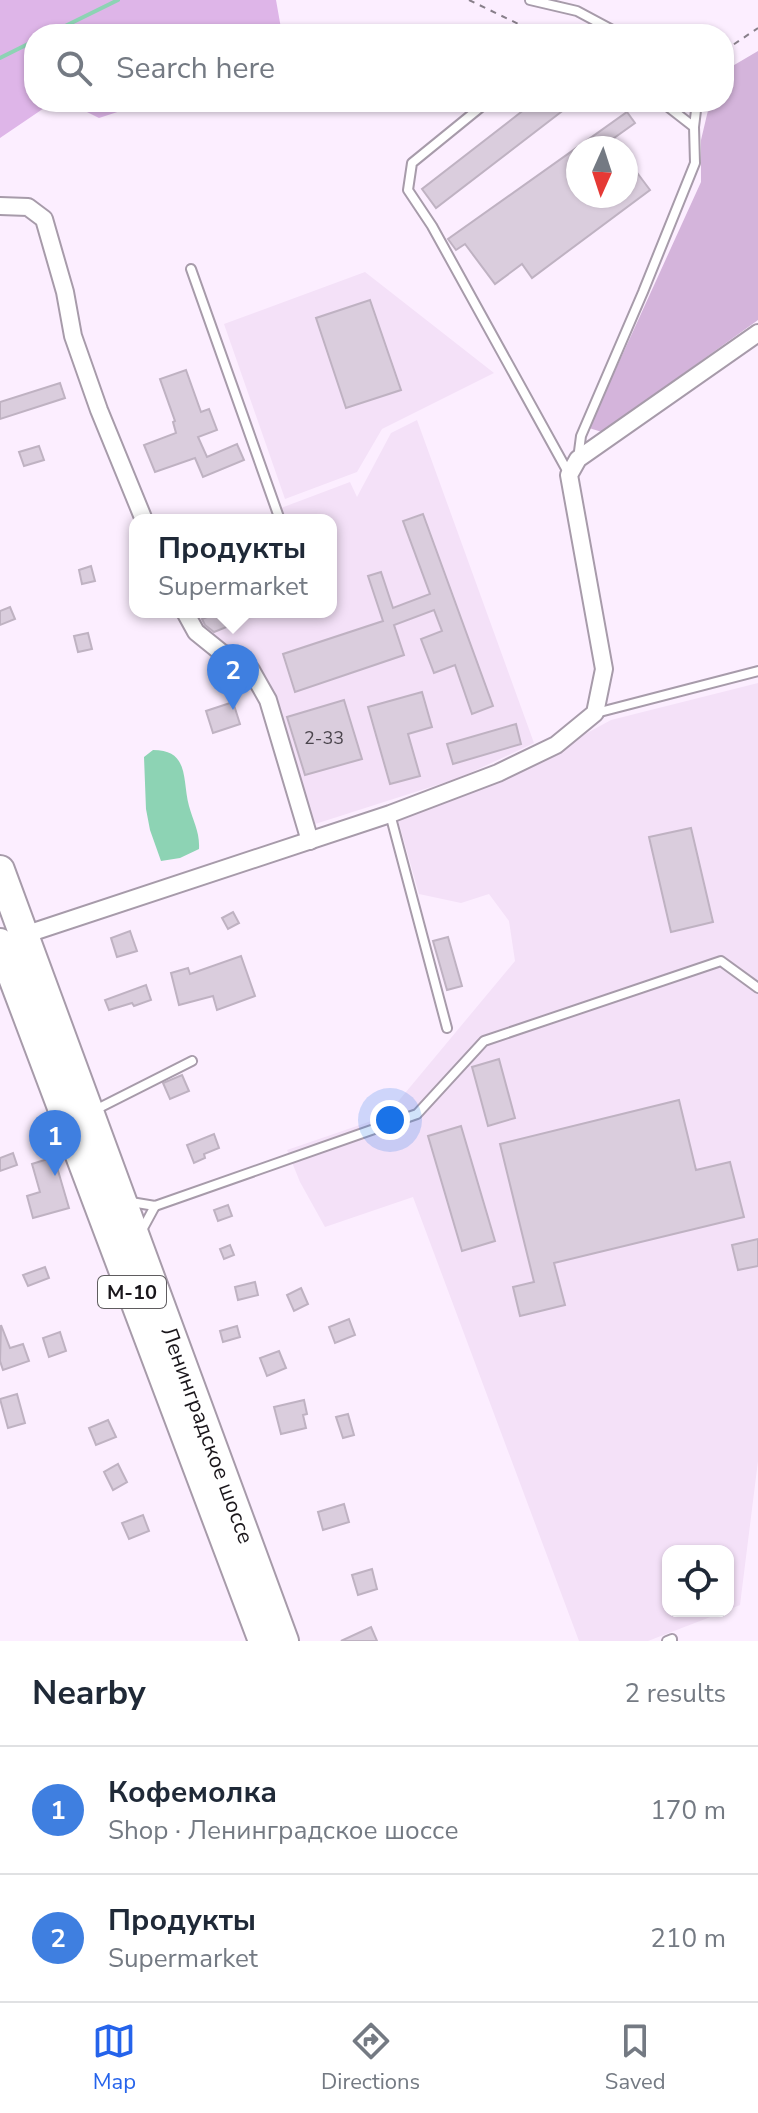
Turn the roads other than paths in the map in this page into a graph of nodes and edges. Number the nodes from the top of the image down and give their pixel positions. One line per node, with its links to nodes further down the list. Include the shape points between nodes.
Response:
1 (530, 0): 2 (lane, via 577,11)
2 (601, 24)
3 (475, 112): 11 (lane, via 412,163 408,190)
4 (675, 112): 6 (lane)
5 (696, 112): 6 (lane)
6 (694, 127): 10 (lane, via 695,163 581,436)
7 (0, 206): 12 (street, via 28,207 44,219 73,336)
8 (191, 269): 13 (lane)
9 (758, 333): 10 (street)
10 (578, 459): 11 (street)
11 (569, 475): 16 (street, via 604,669)
12 (142, 514)
13 (278, 514)
14 (188, 618): 18 (street, via 196,632 251,670 268,700)
15 (758, 671): 16 (lane)
16 (595, 713): 17 (street, via 556,745)
17 (390, 814): 18 (street); 22 (lane)
18 (310, 841): 20 (street)
19 (0, 870): 20 (highway, Ленинградское шоссе / М-10)
20 (12, 939): 24 (highway, Ленинградское шоссе / М-10); 28 (highway, Ленинградское шоссе / М-10)
21 (758, 988): 26 (lane, via 721,961 484,1041 417,1114)
22 (447, 1028)
23 (192, 1061): 24 (lane)
24 (89, 1113): 25 (highway, Ленинградское шоссе / М-10)
25 (119, 1197): 26 (lane); 27 (highway, Ленинградское шоссе / М-10)
26 (155, 1206): 27 (lane)
27 (137, 1247): 29 (highway, Ленинградское шоссе / М-10)
28 (263, 1641)
29 (284, 1641)

